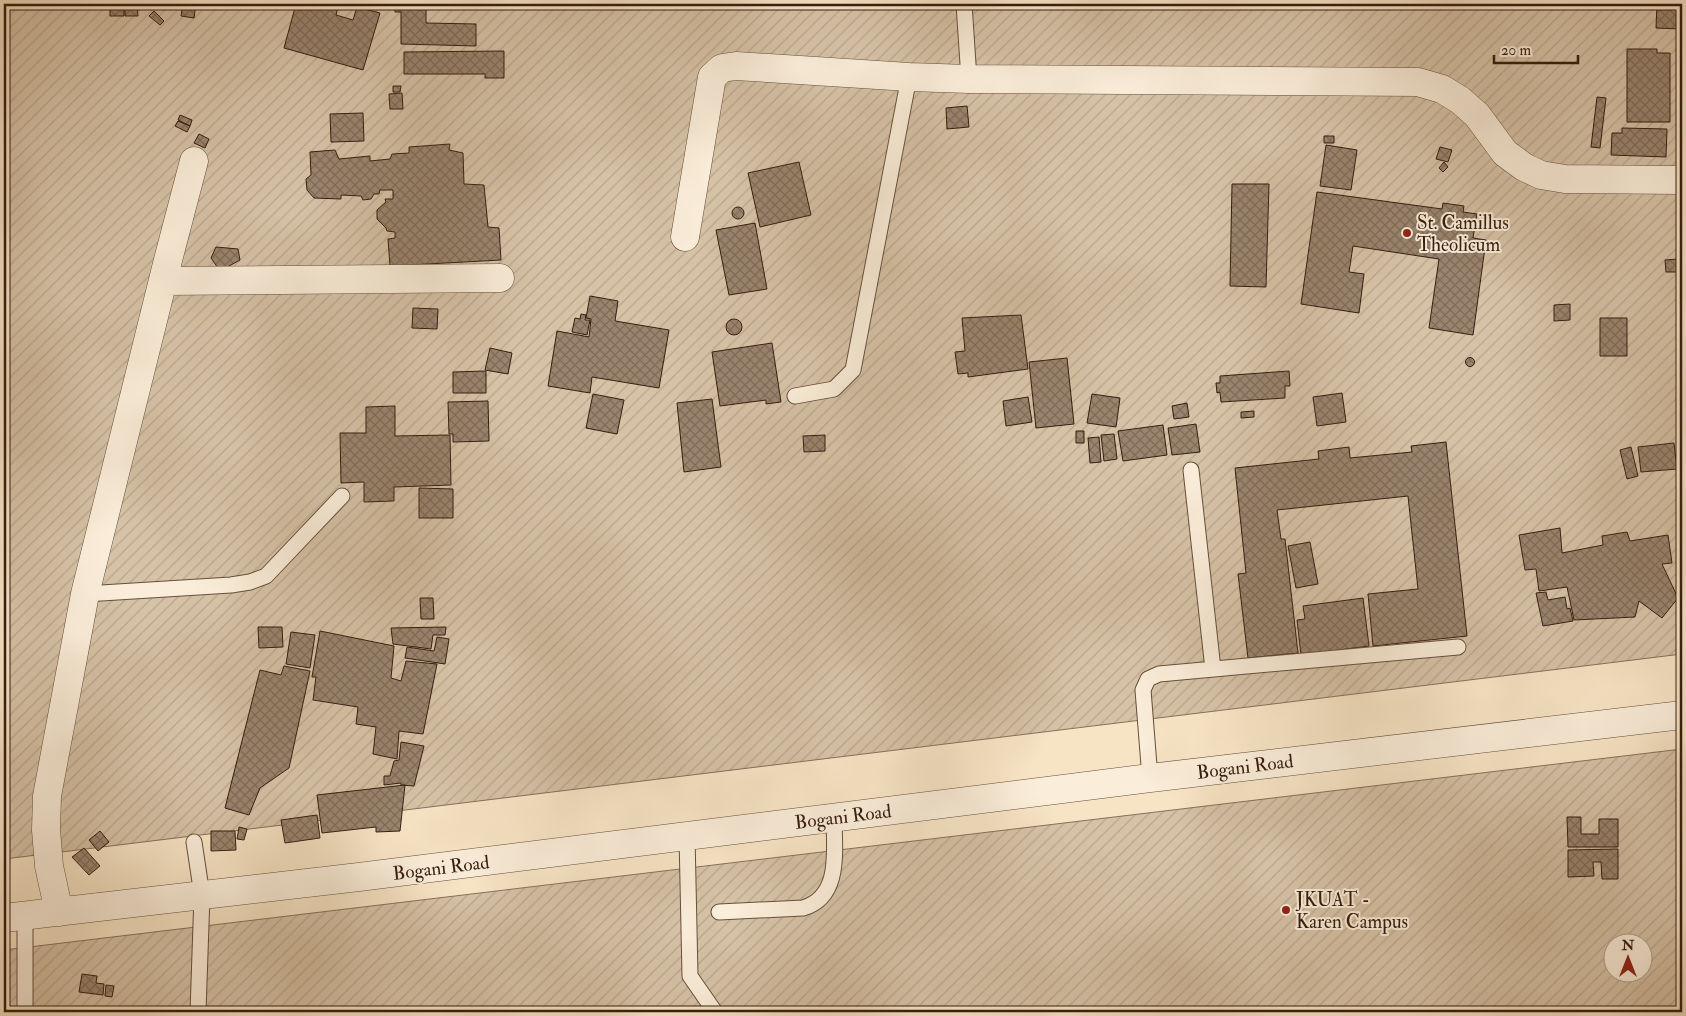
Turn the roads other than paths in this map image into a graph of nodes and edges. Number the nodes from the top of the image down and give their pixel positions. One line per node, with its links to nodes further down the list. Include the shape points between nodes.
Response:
1 (964, 4): 3 (lane)
2 (909, 77): 3 (street); 6 (street, via 736,66 722,68 712,77); 9 (lane, via 853,370 834,389)
3 (969, 79): 5 (street, via 1418,82 1442,89 1460,100 1477,115 1505,153 1524,168 1541,175)
4 (194, 162): 8 (street)
5 (1682, 180)
6 (685, 236)
7 (500, 278): 8 (street)
8 (163, 281): 12 (street)
9 (795, 396)
10 (1191, 470): 14 (lane)
11 (342, 496): 12 (lane, via 266,576 231,585)
12 (85, 594): 21 (street, via 47,796 49,866)
13 (1458, 647): 14 (lane)
14 (1213, 669): 16 (lane, via 1159,674 1148,680 1143,690)
15 (1682, 715): 16 (street, Bogani Road)
16 (1150, 778): 17 (street, Bogani Road)
17 (834, 817): 18 (street, Bogani Road); 22 (lane, via 830,886 815,903 803,908)
18 (687, 836): 20 (street, Bogani Road); 26 (lane, via 690,976)
19 (194, 842): 20 (lane)
20 (202, 896): 21 (street, Bogani Road); 25 (lane)
21 (59, 912): 23 (street, Bogani Road)
22 (719, 912)
23 (14, 917): 24 (lane)
24 (25, 1012)
25 (198, 1012)
26 (715, 1012)

